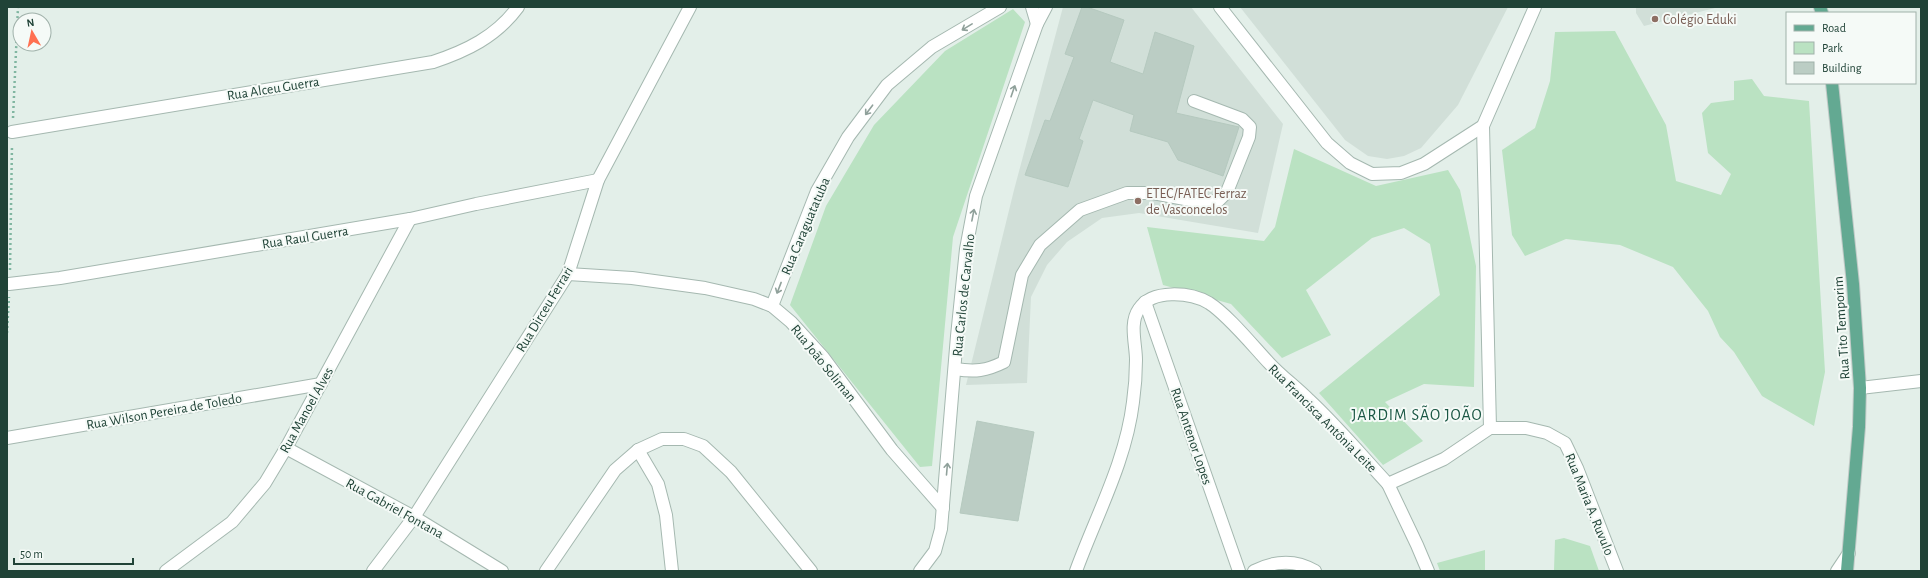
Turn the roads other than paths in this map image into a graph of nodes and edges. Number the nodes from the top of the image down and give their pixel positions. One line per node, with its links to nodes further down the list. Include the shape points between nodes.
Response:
1 (518, 7): 12 (street, Rua Alceu Guerra, via 488,37 464,51 433,62)
2 (690, 7): 13 (street, Rua Dirceu Ferrari)
3 (1000, 7): 18 (street, Rua Caraguatatuba, one-way to 18, via 932,47 887,86 848,137 817,191)
4 (1032, 7): 8 (street)
5 (1046, 7): 8 (street, Rua Carlos de Carvalho)
6 (1220, 7): 11 (street, via 1327,143 1350,163 1372,174 1401,173 1424,164)
7 (1535, 7): 11 (street)
8 (1037, 24): 19 (street, Rua Carlos de Carvalho, one-way to 8, via 966,249 976,196)
9 (1832, 84): 22 (main road, Rua Tito Temporim, via 1853,284)
10 (1194, 101): 19 (street, via 1242,119 1250,127 1249,137 1227,192 1218,201 1202,202 1153,193 1127,193 1080,210 1040,245 1022,275 1004,362 990,369)
11 (1483, 126): 23 (street)
12 (12, 132)
13 (598, 180): 14 (street, Rua Raul Guerra); 15 (street, Rua Dirceu Ferrari)
14 (410, 219): 16 (street, Rua Raul Guerra, via 60,278); 21 (street, Rua Manoel Alves)
15 (568, 274): 18 (street, Rua João Soliman, via 632,278 704,288 754,299); 29 (street, Rua Dirceu Ferrari)
16 (10, 284)
17 (1145, 302): 27 (street, Rua Francisca Antônia Leite, via 1166,295 1188,295 1209,303 1310,400); 38 (street, via 1138,309 1135,318 1133,402 1125,445); 39 (street, Rua Antenor Lopes)
18 (772, 306): 28 (street, Rua João Soliman, via 791,322 823,357 892,450)
19 (955, 369): 28 (street, Rua Carlos de Carvalho, one-way to 19)
20 (1921, 380): 22 (street)
21 (321, 384): 24 (street, Rua Wilson Pereira de Toledo); 25 (street, Rua Manoel Alves)
22 (1860, 388): 30 (main road, Rua Tito Temporim)
23 (1490, 428): 27 (street, Rua Francisca Antônia Leite, via 1444,459); 43 (street, Rua Maria A. Ruvulo, via 1526,428 1551,435 1565,443)
24 (7, 438)
25 (286, 448): 29 (street, Rua Gabriel Fontana); 31 (street, Rua Manoel Alves, via 265,483 232,522)
26 (638, 450): 34 (street, via 615,470); 35 (street, via 658,484 666,515); 36 (street, via 662,439 684,439 703,446 731,472)
27 (1388, 484): 42 (street)
28 (944, 508): 37 (street, Rua Carlos de Carvalho, via 935,551)
29 (414, 517): 32 (street, Rua Dirceu Ferrari); 33 (street, Rua Gabriel Fontana)
30 (1849, 553): 44 (street); 45 (main road, Rua Tito Temporim)
31 (166, 571)
32 (373, 571)
33 (502, 571)
34 (546, 571)
35 (672, 571)
36 (811, 571)
37 (920, 571)
38 (1076, 571)
39 (1239, 571)
40 (1254, 571): 41 (street, via 1268,564 1285,562 1307,566)
41 (1315, 571)
42 (1428, 571)
43 (1617, 571)
44 (1836, 571)
45 (1847, 571)

